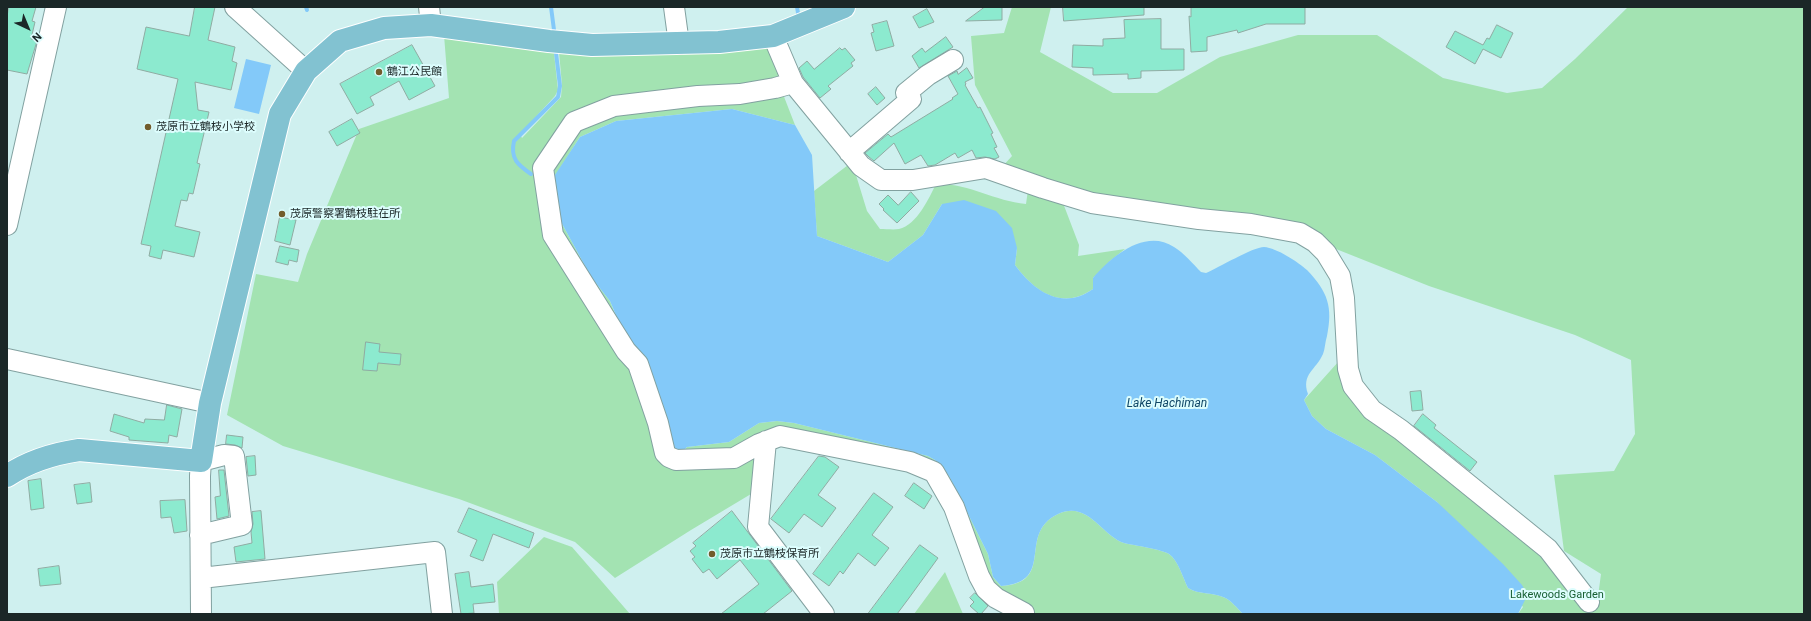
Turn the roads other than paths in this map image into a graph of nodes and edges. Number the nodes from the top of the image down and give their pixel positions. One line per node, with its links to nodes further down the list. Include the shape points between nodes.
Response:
1 (56, 7): 12 (street)
2 (235, 7): 9 (street)
3 (674, 7): 7 (street)
4 (844, 7): 6 (main road)
5 (430, 16): 7 (main road, via 549,41 592,45); 9 (main road, via 340,41)
6 (773, 36): 7 (main road); 10 (street)
7 (679, 44)
8 (954, 60): 11 (street, via 928,75 906,93 911,98)
9 (306, 71): 14 (main road, via 280,114)
10 (793, 83): 11 (street); 15 (street, via 740,94 614,106 574,122 542,168 553,235 626,350 638,364 658,423 665,453 676,460 734,458)
11 (849, 152): 20 (street, via 861,166 880,180 913,180 986,168 1092,203 1251,224 1300,233 1315,242 1326,253 1340,276 1344,298 1348,369 1353,386 1372,410 1401,430 1548,549)
12 (7, 224)
13 (7, 359): 14 (street)
14 (210, 404): 16 (main road)
15 (766, 441): 21 (street, via 780,436 910,462 934,472 954,507 986,589 996,598); 24 (street, via 758,527)
16 (201, 461): 17 (main road, via 79,450 35,460); 18 (street); 18 (street, via 224,454 234,456 242,525)
17 (7, 476)
18 (200, 535): 19 (street)
19 (201, 578): 22 (street); 23 (street, via 435,552)
20 (1589, 602)
21 (1024, 613)
22 (201, 614)
23 (442, 614)
24 (824, 614)

